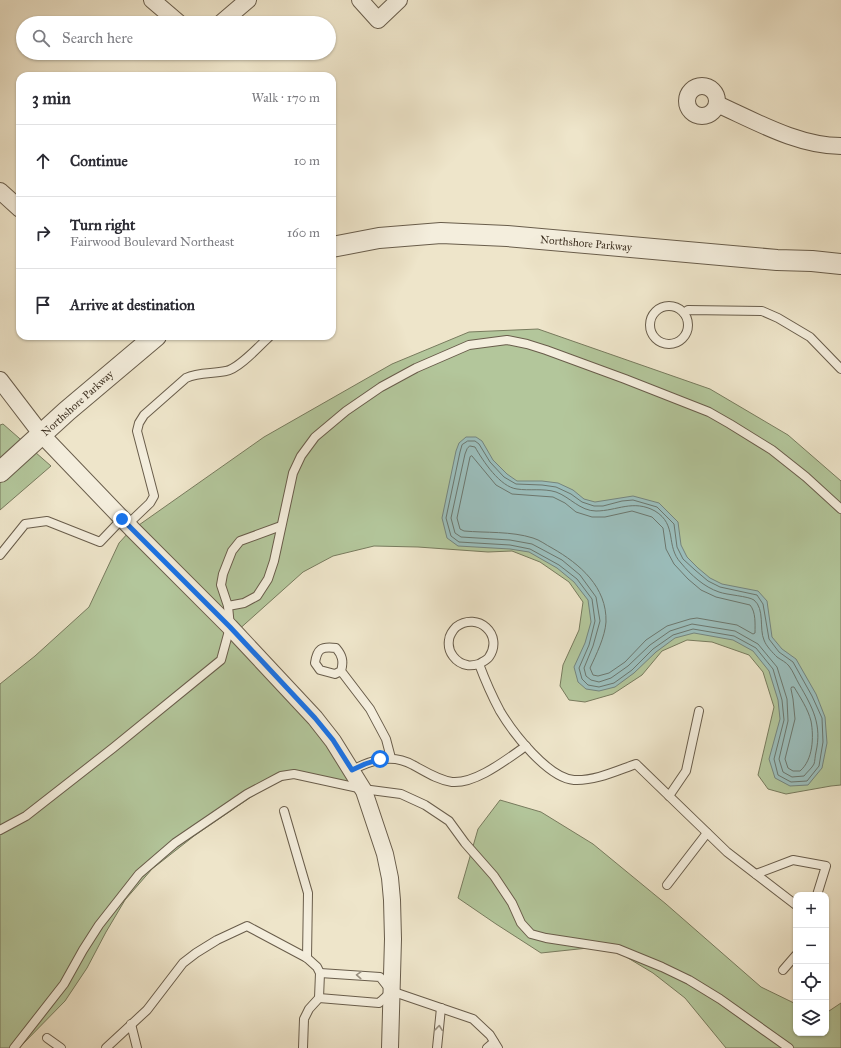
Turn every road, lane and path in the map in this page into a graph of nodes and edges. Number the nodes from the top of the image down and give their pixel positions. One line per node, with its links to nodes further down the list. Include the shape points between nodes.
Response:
1 (152, 0): 5 (street)
2 (248, 0): 6 (street)
3 (360, 0): 4 (street, via 378,20)
4 (399, 0)
5 (171, 16)
6 (229, 16)
7 (717, 104): 8 (street, via 807,142)
8 (841, 146)
9 (0, 191): 10 (street)
10 (16, 205)
11 (336, 246): 12 (street, Northshore Parkway, via 379,238 440,233 507,236)
12 (841, 264)
13 (684, 313): 13 (lane, via 672,306 666,306 655,313 650,325 655,338 666,344 679,342 684,338 688,325); 16 (lane, via 688,310 762,311 810,337)
14 (151, 340): 18 (street, Northshore Parkway)
15 (266, 340): 21 (lane, via 235,368 194,374 186,378 144,415 137,431 154,496 150,503)
16 (841, 369)
17 (0, 380): 18 (street)
18 (42, 435): 19 (street, Northshore Parkway); 21 (street)
19 (0, 472)
20 (841, 509): 22 (lane, via 772,450 709,412 546,350 507,340 468,345 416,368 346,410 315,437 301,456 293,472)
21 (125, 522): 23 (lane, via 100,542 47,521 25,524); 25 (street)
22 (281, 526): 24 (lane, via 268,579 256,596 244,603); 24 (lane, via 240,541 232,551 221,585)
23 (0, 555)
24 (228, 606): 25 (lane)
25 (230, 627): 31 (street, via 315,718); 35 (lane, via 221,660 37,808)
26 (479, 664): 26 (lane, via 488,657 493,646 492,635 485,626 474,621 462,622 453,629 448,640 450,652 457,661 468,666); 29 (lane, via 501,712)
27 (341, 670): 30 (lane, via 373,715 386,739)
28 (699, 711): 33 (lane, via 686,771)
29 (526, 746): 30 (lane, via 494,769 468,780 453,782 439,779 412,764); 33 (lane, via 558,775 573,780 592,779 636,764)
30 (391, 758): 31 (lane, via 380,759)
31 (352, 770): 32 (street)
32 (363, 789): 45 (street, via 385,854 390,878 393,939); 51 (lane, via 294,774 281,776 247,794 175,843 134,880 99,925 64,984); 59 (lane, via 401,794 449,820 497,881 512,903 520,923 531,934 618,949 662,967 720,1000)
33 (669, 796): 36 (lane)
34 (284, 811): 41 (lane, via 308,893)
35 (0, 830)
36 (707, 833): 37 (lane); 38 (lane)
37 (756, 874): 39 (lane, via 794,860 826,866); 40 (lane)
38 (666, 885)
39 (818, 892)
40 (793, 903)
41 (307, 958): 44 (lane); 48 (lane, via 247,926 201,950 183,963 147,1010)
42 (793, 958): 43 (lane)
43 (783, 970)
44 (320, 973): 45 (lane, one-way to 44, via 380,977); 46 (lane)
45 (391, 991): 46 (lane, via 379,1003); 47 (lane); 56 (street)
46 (319, 998): 55 (lane, via 309,1009 304,1020)
47 (441, 1008): 50 (lane, via 472,1019 490,1035); 57 (lane, one-way to 47)
48 (131, 1024): 53 (lane); 54 (lane)
49 (47, 1038): 52 (lane)
50 (496, 1045): 58 (lane)
51 (14, 1048)
52 (61, 1048)
53 (106, 1048)
54 (137, 1048)
55 (303, 1048)
56 (390, 1048)
57 (437, 1048)
58 (487, 1048)
59 (789, 1048)

